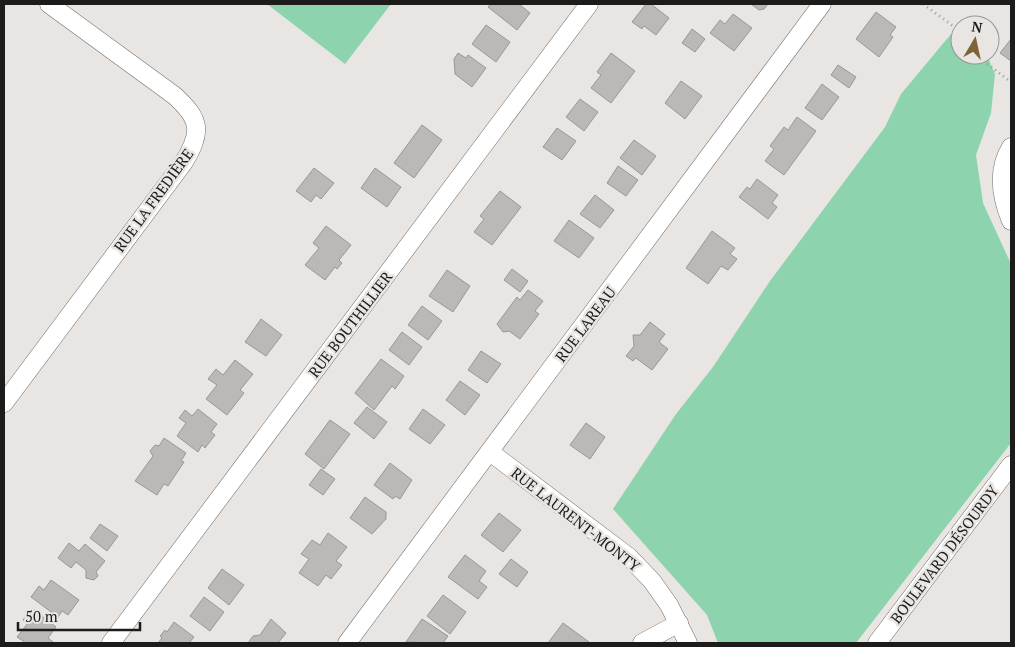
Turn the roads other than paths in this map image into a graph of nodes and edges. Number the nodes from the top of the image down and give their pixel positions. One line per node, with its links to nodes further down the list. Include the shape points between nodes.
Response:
1 (49, 4): 6 (street, RUE LA FREDIÈRE, via 175,96 191,110 197,128 194,146 184,162)
2 (589, 4): 10 (street, RUE BOUTHILLIER)
3 (822, 4): 7 (street, RUE LAREAU)
4 (1011, 147): 5 (street, via 1001,174 1002,197)
5 (1011, 221)
6 (4, 404)
7 (490, 452): 9 (street, RUE LAURENT-MONTY, via 628,557 652,581); 11 (street, RUE LAREAU)
8 (1011, 464): 14 (street, BOULEVARD DÉSOURDY)
9 (679, 623): 12 (street); 13 (street, RUE LAURENT-MONTY)
10 (111, 643)
11 (347, 643)
12 (642, 643)
13 (688, 643)
14 (877, 643)

